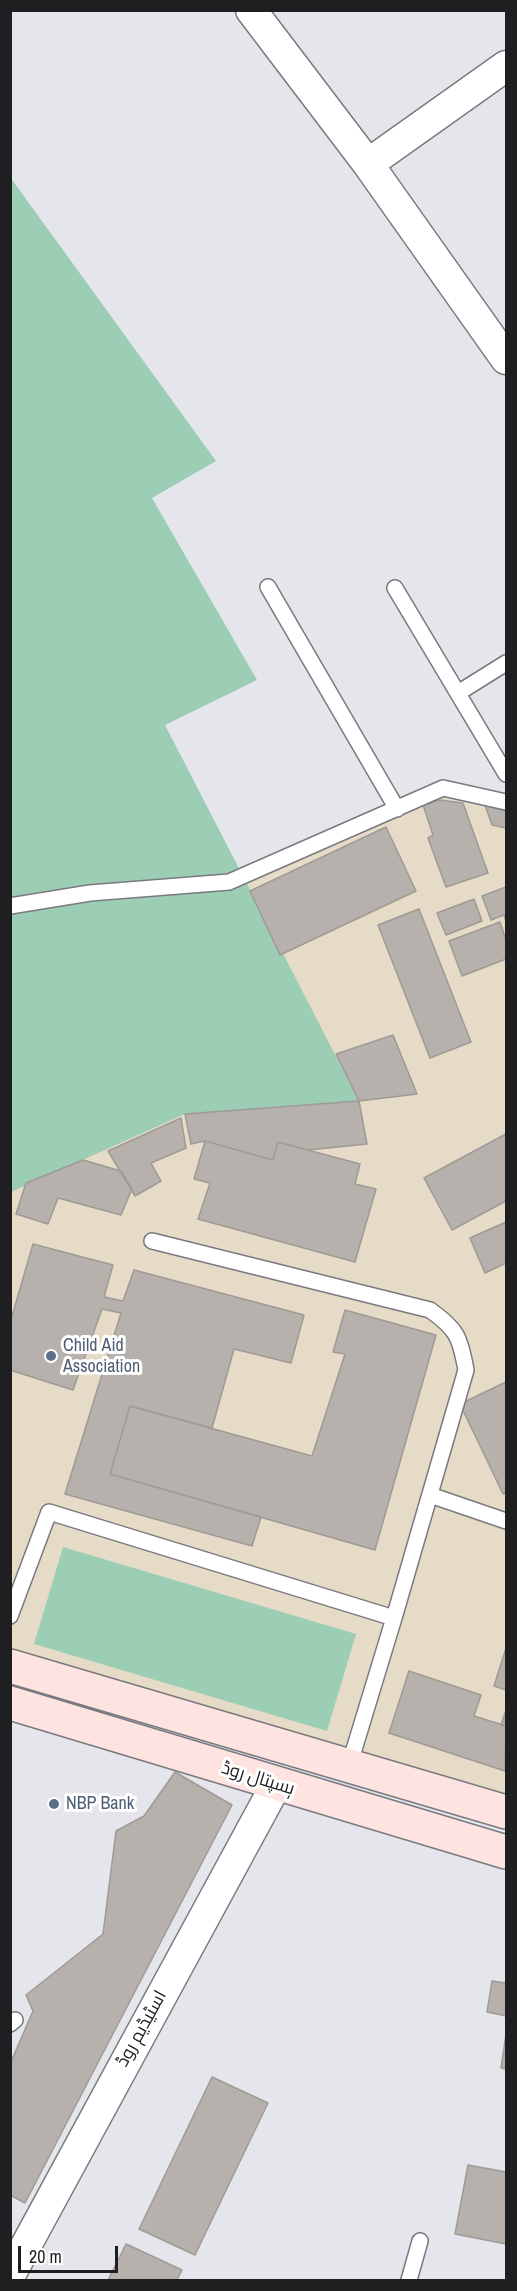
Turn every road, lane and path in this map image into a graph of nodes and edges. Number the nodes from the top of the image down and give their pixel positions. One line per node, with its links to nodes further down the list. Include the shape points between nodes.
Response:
1 (251, 10): 3 (street)
2 (507, 66): 3 (street)
3 (368, 164): 4 (street)
4 (507, 359)
5 (268, 587): 11 (lane)
6 (395, 588): 8 (lane)
7 (507, 663): 8 (lane)
8 (458, 693): 9 (lane)
9 (507, 774)
10 (507, 802): 11 (lane, via 443,788)
11 (397, 809): 12 (lane, via 229,882 90,893)
12 (10, 906)
13 (152, 1241): 14 (lane, via 429,1310 451,1325 462,1347 466,1370)
14 (430, 1495): 15 (lane); 17 (lane)
15 (507, 1521)
16 (10, 1616): 17 (lane, via 49,1512)
17 (394, 1618): 20 (lane)
18 (10, 1665): 20 (main road, ہسپتال روڈ)
19 (10, 1702): 21 (main road, ہسپتال روڈ)
20 (349, 1766): 22 (main road, ہسپتال روڈ)
21 (276, 1785): 23 (main road, ہسپتال روڈ); 25 (street, اسٹیڈیم روڈ)
22 (507, 1812)
23 (507, 1852)
24 (420, 2241): 26 (lane)
25 (10, 2275)
26 (409, 2280)

